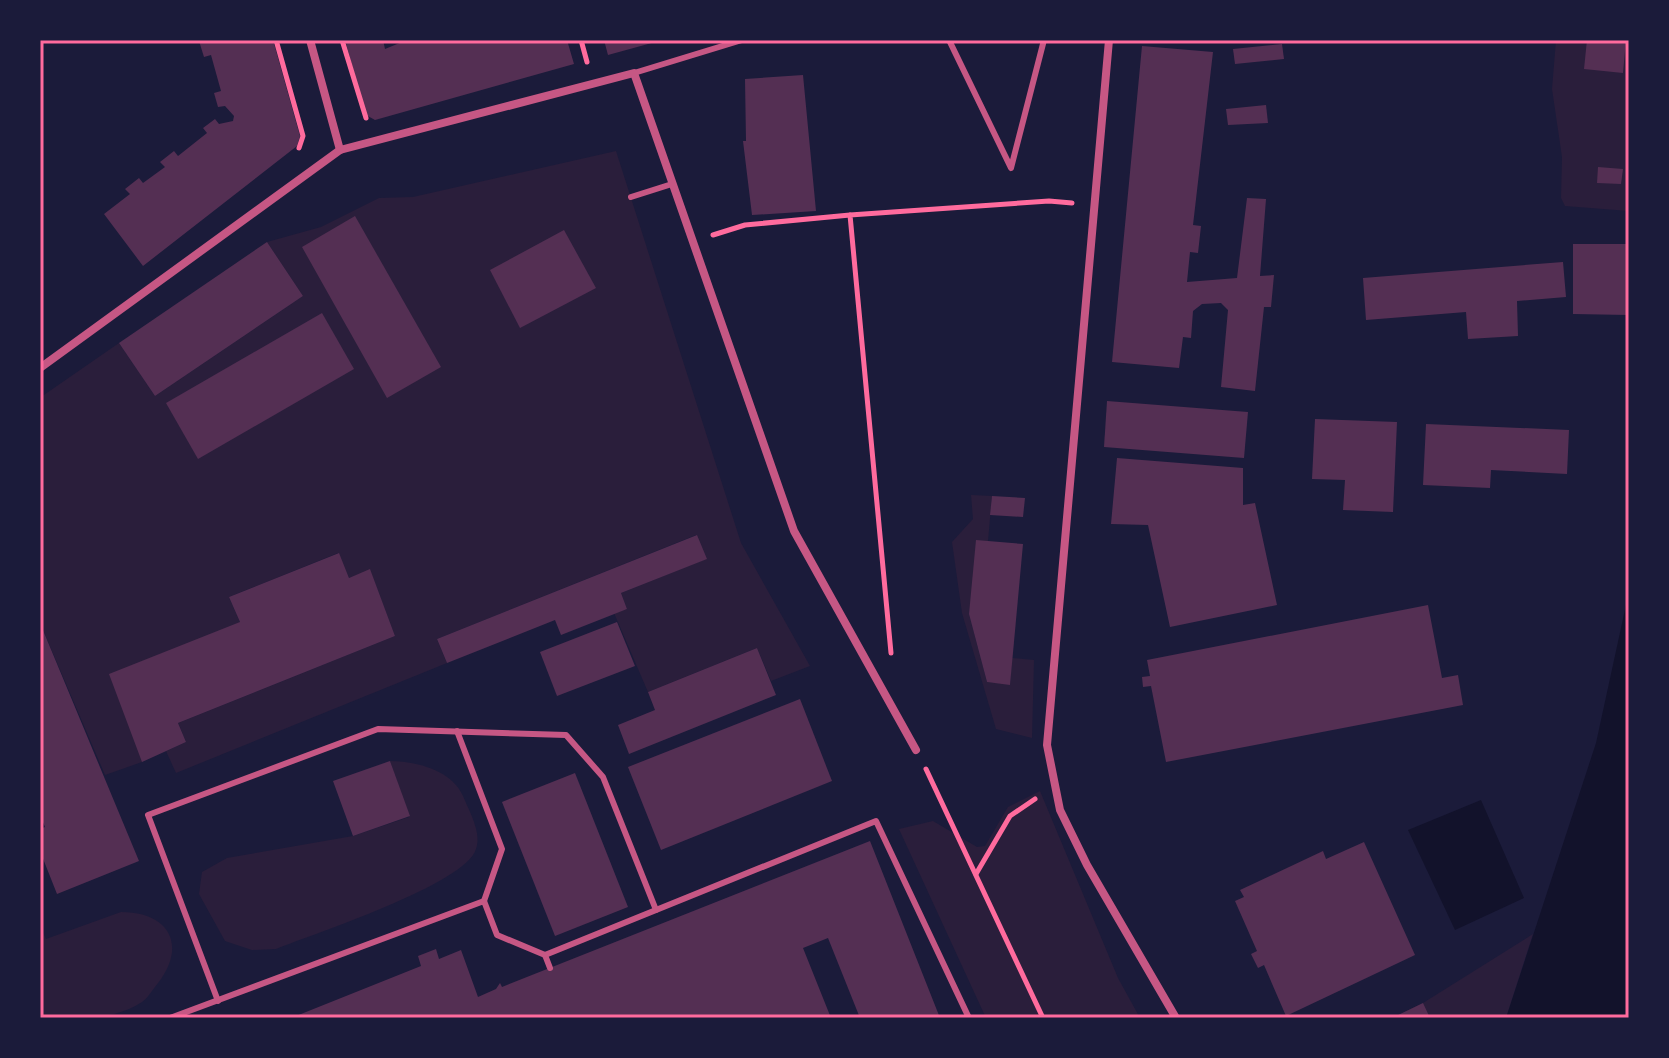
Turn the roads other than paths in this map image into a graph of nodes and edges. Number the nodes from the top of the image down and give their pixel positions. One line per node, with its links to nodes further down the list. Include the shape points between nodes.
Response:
1 (310, 40): 7 (street)
2 (742, 40): 6 (lane)
3 (949, 40): 4 (lane, via 1011,168)
4 (1044, 40)
5 (1109, 40): 22 (street, via 1047,745 1060,810)
6 (634, 73): 7 (street); 8 (street)
7 (340, 150): 10 (street)
8 (672, 184): 9 (lane); 12 (street, via 794,531)
9 (631, 197)
10 (40, 368)
11 (457, 731): 13 (lane, via 502,849); 14 (lane, via 566,735 603,777); 17 (lane, via 378,729 148,815)
12 (916, 750)
13 (484, 901): 15 (lane, via 497,935); 17 (lane)
14 (656, 910): 15 (lane); 21 (lane, via 876,821)
15 (545, 955): 16 (lane)
16 (550, 968)
17 (218, 1001): 18 (lane)
18 (194, 1009): 19 (lane); 20 (lane)
19 (170, 1018)
20 (197, 1018)
21 (969, 1018)
22 (1176, 1018)

